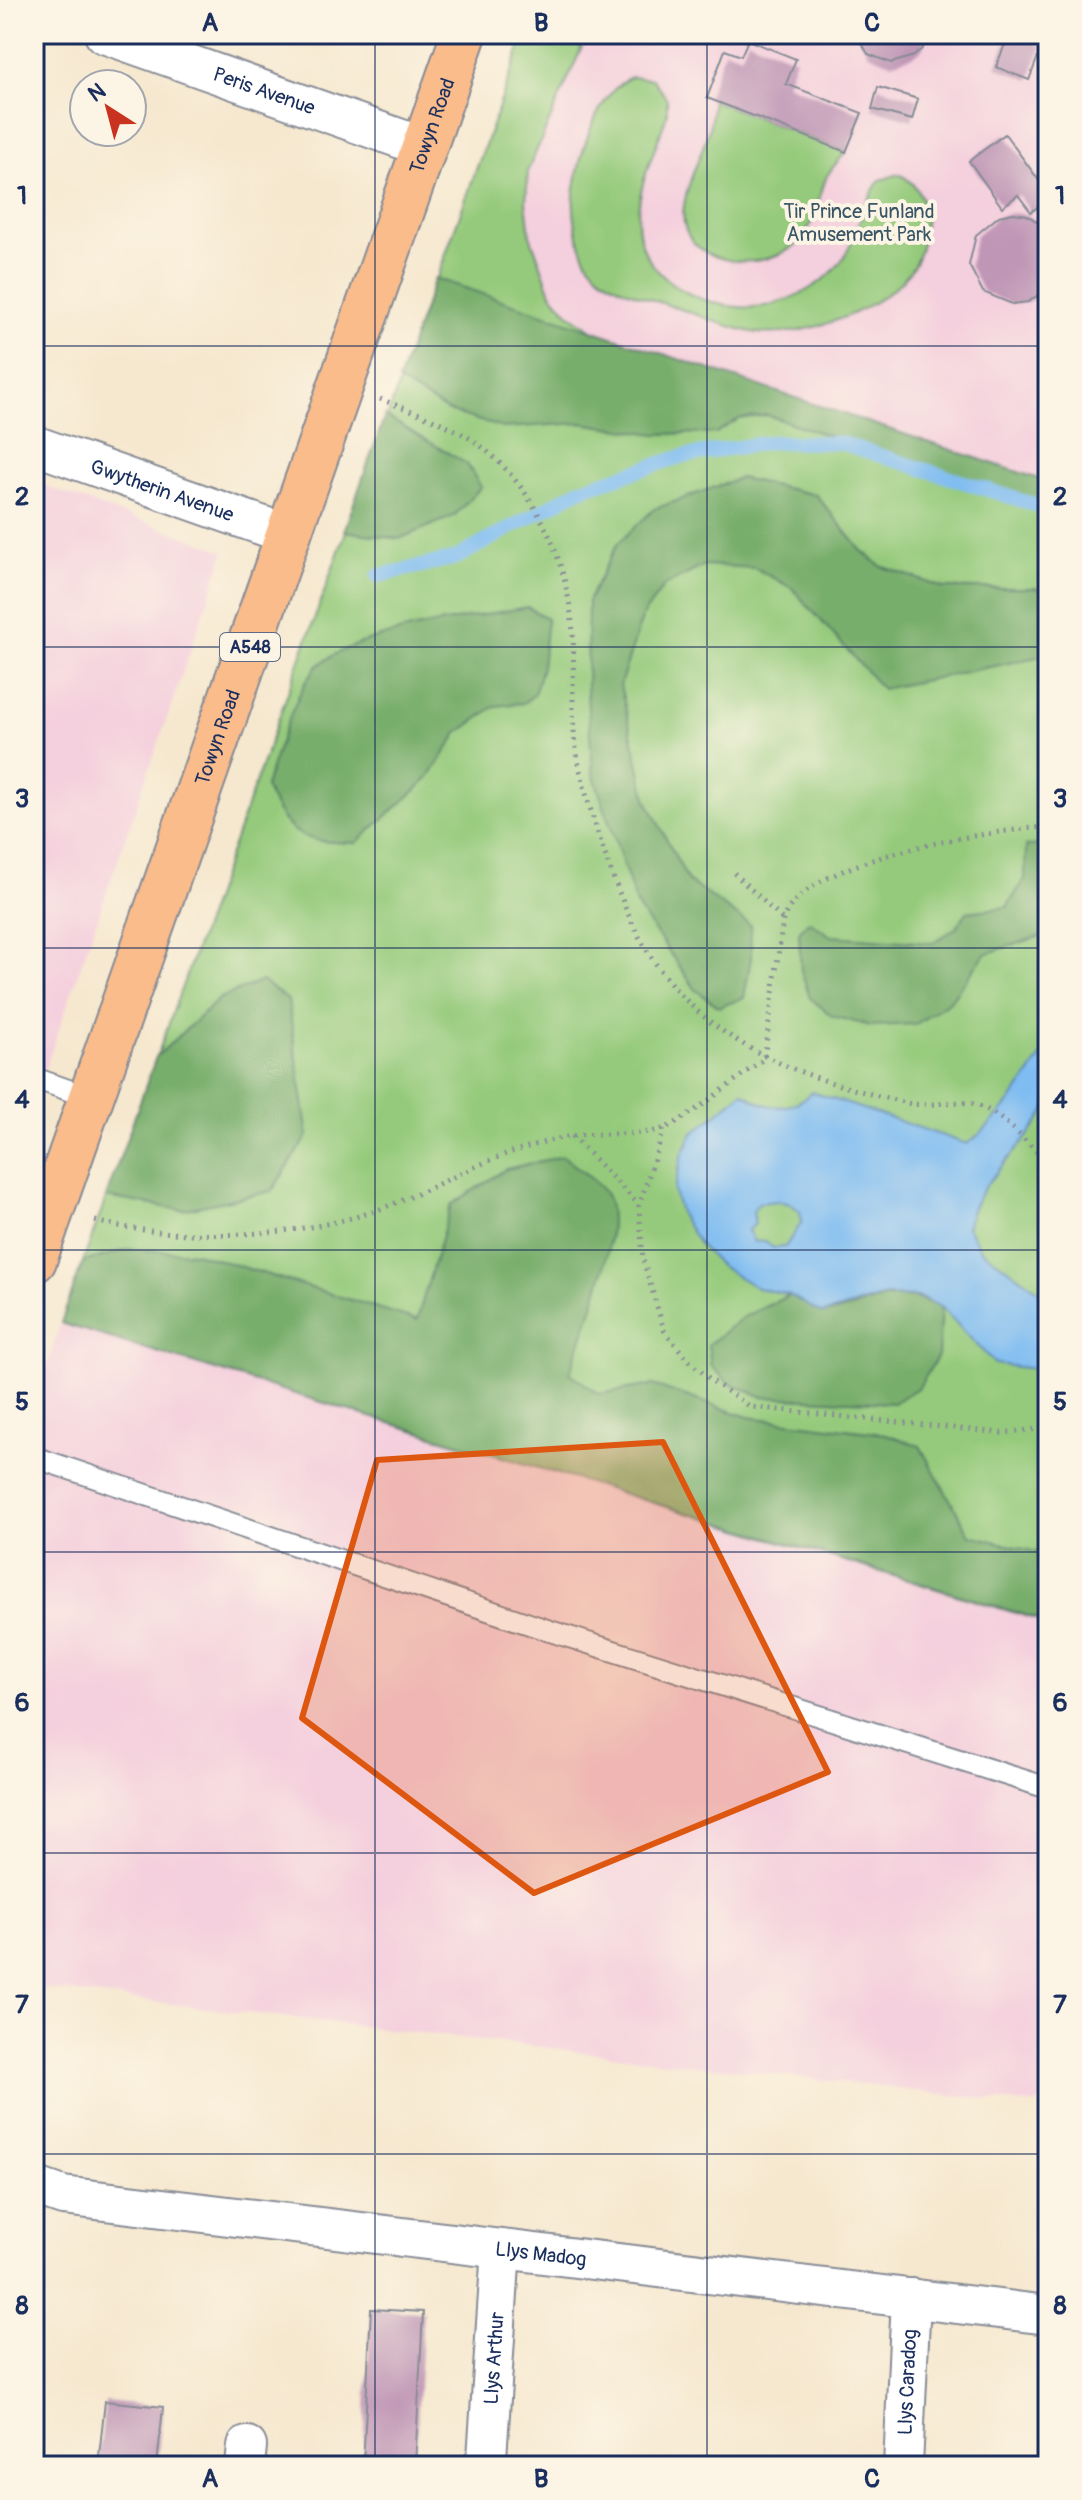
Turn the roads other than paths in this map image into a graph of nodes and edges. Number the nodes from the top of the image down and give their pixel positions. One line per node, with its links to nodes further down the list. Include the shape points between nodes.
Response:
1 (104, 34): 3 (street, Peris Avenue)
2 (464, 34): 3 (main road, Towyn Road / A548)
3 (424, 147): 5 (main road, Towyn Road / A548)
4 (34, 445): 5 (street, Gwytherin Avenue)
5 (289, 535): 7 (main road, Towyn Road / A548)
6 (34, 1078): 7 (lane)
7 (91, 1098): 8 (main road, Towyn Road / A548)
8 (34, 1260)
9 (34, 1457): 10 (lane, via 550,1631)
10 (1048, 1788)
11 (34, 2186): 12 (street, Llys Madog, via 63,2196)
12 (501, 2249): 13 (street, Llys Madog); 15 (street, Llys Arthur, via 487,2458)
13 (911, 2298): 14 (street, Llys Madog); 16 (street, Llys Caradog)
14 (1048, 2315)
15 (481, 2466)
16 (903, 2466)

